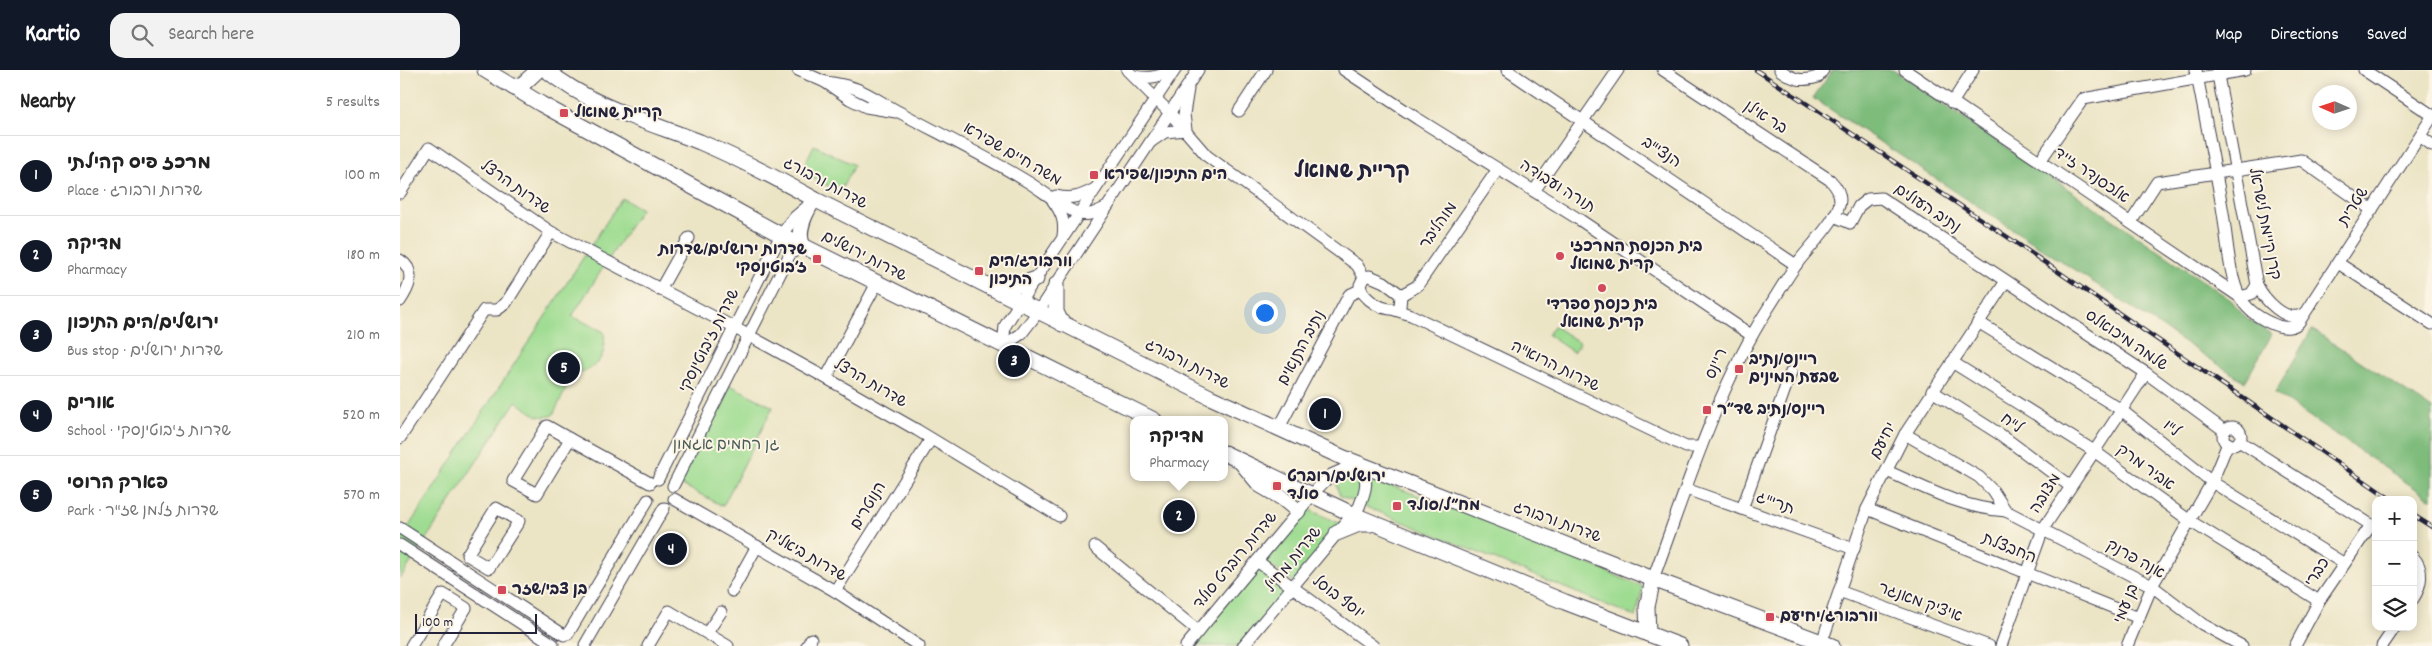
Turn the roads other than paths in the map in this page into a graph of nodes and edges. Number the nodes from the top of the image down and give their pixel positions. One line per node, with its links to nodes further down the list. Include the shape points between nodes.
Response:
1 (485, 70): 23 (main road, שדרות ירושלים)
2 (538, 70): 23 (main road, via 523,84)
3 (546, 70): 47 (main road, שדרות ורבורג, via 588,98 749,164)
4 (798, 70): 21 (street, משה חיים שפירא)
5 (1174, 70): 17 (street, via 1145,78); 25 (street)
6 (1266, 70): 29 (street)
7 (1344, 70): 39 (street, תורה ועבודה)
8 (1507, 70): 33 (street, הנצי"ב)
9 (1618, 70): 33 (street)
10 (1663, 70): 46 (street, בר אילן, via 1830,180 1838,189)
11 (1780, 70): 12 (street, via 1793,80 1805,81 1818,77)
12 (1823, 70)
13 (1905, 70): 27 (street, אלכסנדר זייד)
14 (1973, 70): 27 (street)
15 (2245, 70): 19 (street)
16 (2364, 70): 32 (street)
17 (1130, 73): 25 (street)
18 (1196, 73): 30 (street); 34 (street, via 1186,93)
19 (2217, 73): 20 (street); 40 (street, קרן קיימת לישראל)
20 (2196, 75): 38 (street, via 2083,99); 41 (street)
21 (825, 82): 22 (street, משה חיים שפירא); 26 (street, משה חיים שפירא)
22 (853, 86): 24 (street, משה חיים שפירא); 26 (street, via 848,91)
23 (513, 87): 53 (main road, שדרות ירושלים)
24 (871, 94): 28 (street, via 872,102); 31 (street, משה חיים שפירא)
25 (1156, 98): 30 (street); 42 (street)
26 (850, 99): 28 (street, משה חיים שפירא)
27 (1952, 103): 38 (street, אלכסנדר זייד)
28 (866, 107): 31 (street, משה חיים שפירא)
29 (1239, 111)
30 (1169, 112): 34 (street); 37 (street)
31 (900, 113): 45 (street, משה חיים שפירא, via 954,139)
32 (2432, 116): 35 (street, שטרית)
33 (1584, 120): 43 (street); 62 (street, הנצי"ב)
34 (1186, 130): 37 (street, via 1165,132); 63 (street, via 1207,156 1357,265)
35 (2420, 136): 36 (street); 49 (street, שטרית)
36 (2432, 145)
37 (1147, 146): 48 (street)
38 (2040, 161): 52 (street, אלכסנדר זייד)
39 (1498, 169): 43 (street, תורה ועבודה); 72 (street, מוהליבר, via 1417,286)
40 (2236, 170): 41 (street); 49 (street, via 2301,160); 69 (street, קרן קיימת לישראל)
41 (2216, 173): 52 (street, via 2157,182); 73 (street)
42 (1096, 188): 45 (street, via 1078,198); 50 (street)
43 (1534, 191): 84 (street, תורה ועבודה)
44 (400, 193): 54 (street, שדרות הרצל, via 428,148)
45 (1048, 193): 50 (street, משה חיים שפירא); 57 (street, via 1061,211)
46 (1840, 200): 51 (street, ריינס)
47 (813, 202): 55 (street, שדרות ז'בוטינסקי); 58 (main road, via 801,223); 67 (main road, שדרות ורבורג)
48 (1107, 207): 50 (street, via 1092,214); 68 (street)
49 (2372, 210): 61 (street, שטרית)
50 (1079, 214): 57 (street)
51 (1834, 216): 62 (street, ריינס); 65 (street, נתיב העולים, via 1850,223 1859,206 1868,199 1881,198)
52 (2131, 222): 73 (street, אלכסנדר זייד)
53 (766, 227): 55 (main road, שדרות ירושלים); 59 (street, via 771,235)
54 (551, 232): 70 (street, שדרות הרצל); 95 (street, via 506,303 497,310 484,310)
55 (781, 235): 58 (main road, שדרות ירושלים); 59 (street, שדרות ז'בוטינסקי)
56 (689, 238): 70 (street)
57 (1063, 239): 64 (street)
58 (803, 246): 66 (main road, שדרות ירושלים); 83 (street, שדרות ז'בוטינסקי, via 790,254)
59 (773, 251): 82 (street, שדרות ז'בוטינסקי)
60 (403, 262): 74 (street, via 411,280)
61 (2338, 262): 78 (street, שטרית); 81 (street)
62 (1796, 265): 84 (street, ריינס)
63 (1364, 278): 71 (street); 72 (street, via 1378,278)
64 (1036, 279): 67 (main road, via 1004,287); 75 (street)
65 (2006, 281): 79 (street, יחיעם); 88 (street, שלמה מיכואלס)
66 (877, 283): 85 (main road, שדרות ירושלים); 89 (street)
67 (981, 283): 75 (main road, שדרות ורבורג)
68 (1056, 285): 77 (street); 80 (main road, via 1056,312)
69 (2257, 285): 73 (street, via 2251,294); 78 (street, קרן קיימת לישראל, via 2283,313)
70 (660, 290): 82 (street, שדרות הרצל)
71 (1360, 290): 76 (street, שדרות הרוא"ה, via 1374,302); 93 (street, נתיב התנאים, via 1349,295)
72 (1401, 295): 76 (street, via 1400,307)
73 (2240, 297): 78 (street, via 2251,310 2278,326 2297,325)
74 (400, 301)
75 (1020, 302): 77 (main road, שדרות ורבורג); 85 (street, via 1006,326)
76 (1395, 310): 99 (street, שדרות הרוא"ה, via 1686,447)
77 (1038, 311): 80 (main road, שדרות ורבורג); 85 (street, via 1020,334)
78 (2303, 314)
79 (1978, 322): 86 (street, יחיעם); 91 (street, ל"ו)
80 (1062, 324): 93 (main road, שדרות ורבורג)
81 (2432, 324)
82 (735, 328): 83 (street, שדרות הרצל); 105 (street, שדרות ז'בוטינסקי)
83 (749, 335): 89 (street, שדרות הרצל); 107 (street, שדרות ז'בוטינסקי)
84 (1751, 335): 99 (street, ריינס)
85 (1003, 346): 92 (main road, שדרות ירושלים)
86 (1952, 362): 90 (street, יחיעם); 100 (street, אביר מרק)
87 (1791, 372): 114 (street)
88 (2146, 373): 91 (street, מצובה); 98 (street, שלמה מיכואלס, via 2225,431 2237,429 2240,433)
89 (826, 378): 97 (street, שדרות הרצל)
90 (1932, 391): 94 (street, יחיעם); 108 (street, ל"ח, via 2001,435)
91 (2120, 410): 100 (street, מצובה); 106 (street, ל"ו)
92 (1146, 416)
93 (1279, 428): 103 (main road, שדרות ורבורג)
94 (1905, 434): 104 (street, יחיעם); 117 (street, via 1979,477)
95 (400, 438)
96 (570, 439): 96 (street, via 547,426 514,481 537,494); 105 (street)
97 (931, 439): 119 (street, שדרות הרצל); 145 (street, הנוטרים)
98 (2233, 442): 106 (street, בן עמי); 122 (street)
99 (1701, 447): 109 (street, ריינס)
100 (2094, 451): 108 (street, מצובה); 120 (street, אביר מרק)
101 (1228, 455): 102 (main road)
102 (1240, 460): 110 (main road); 116 (main road, via 1260,485)
103 (1358, 463): 110 (street, שדרות רוברט סולד, via 1331,475); 118 (street, שדרות מח"ל, via 1365,476 1366,490 1359,507); 138 (main road, שדרות ורבורג)
104 (1886, 472): 115 (street, יחיעם); 117 (street, אנה פרנק, via 1959,502 1984,510)
105 (654, 481): 107 (street, via 667,480); 112 (street, via 646,491)
106 (2212, 482): 120 (street, בן עמי); 135 (street, ל"ו)
107 (673, 486): 111 (street)
108 (2070, 486): 125 (street, מצובה)
109 (1686, 489): 114 (street, תרי"ג); 134 (street, ריינס)
110 (1312, 495): 116 (street, שדרות רוברט סולד); 118 (main road)
111 (674, 499): 113 (street); 128 (street, שדרות ביאליק)
112 (648, 500): 113 (street, via 654,506); 155 (street)
113 (664, 508): 160 (street)
114 (1742, 509): 130 (street, תרי"ג)
115 (1867, 509): 130 (street, יחיעם); 137 (street, החבצלת)
116 (1298, 511): 131 (street, שדרות רוברט סולד)
117 (2006, 511): 125 (street, אנה פרנק)
118 (1352, 514): 121 (main road); 126 (street, שדרות מח"ל)
119 (1059, 516)
120 (2190, 521): 141 (street, בן עמי); 147 (street, אביר מרק)
121 (1375, 524): 126 (main road, via 1359,524); 156 (main road)
122 (2372, 525)
123 (400, 528): 136 (street)
124 (2372, 528): 135 (street, כברי)
125 (2044, 529): 137 (street, מצובה); 141 (street, אנה פרנק)
126 (1337, 533): 140 (street, שדרות מח"ל)
127 (400, 545): 142 (street)
128 (757, 546): 144 (street); 145 (street, שדרות ביאליק)
129 (1095, 547): 151 (street)
130 (1854, 549): 146 (street, יחיעם)
131 (1257, 561): 140 (street, יוסף בוסל); 151 (street, שדרות רוברט סולד)
132 (2417, 561): 143 (street, via 2422,578)
133 (480, 562): 133 (street, via 489,568 519,521 496,508 467,555); 136 (street)
134 (1659, 562): 138 (street, ריינס); 139 (street, via 1660,574)
135 (2344, 563): 147 (street, כברי)
136 (473, 574): 155 (street)
137 (2027, 574): 150 (street, החבצלת); 170 (street, מצובה)
138 (1653, 579): 139 (main road, שדרות ורבורג); 156 (main road, ריינס, via 1647,607)
139 (1668, 585): 168 (main road, שדרות ורבורג)
140 (1294, 586): 165 (street, שדרות מח"ל); 166 (street, יוסף בוסל)
141 (2152, 586): 150 (street, בן עמי); 172 (street, אנה פרנק, via 2202,624)
142 (466, 587): 148 (street); 157 (street)
143 (2417, 590)
144 (732, 591)
145 (835, 591): 163 (street, שדרות ביאליק)
146 (1839, 591): 154 (street, יחיעם); 169 (street, איציק מאנגר)
147 (2319, 601): 173 (street, כברי)
148 (456, 602): 158 (street, via 444,594); 159 (street, via 466,608)
149 (721, 612): 153 (street)
150 (2139, 618): 171 (street, בן עמי)
151 (1198, 631): 164 (street, שדרות רוברט סולד)
152 (2392, 631): 174 (street)
153 (708, 633): 161 (street, via 669,611); 162 (street)
154 (1825, 633)
155 (566, 634): 157 (street); 160 (street, via 578,637)
156 (1648, 634): 167 (main road)
157 (553, 645)
158 (411, 646)
159 (443, 646)
160 (585, 646)
161 (648, 646)
162 (728, 646)
163 (919, 646)
164 (1186, 646)
165 (1243, 646)
166 (1373, 646)
167 (1680, 646)
168 (1832, 646)
169 (1989, 646)
170 (2001, 646)
171 (2127, 646)
172 (2242, 646)
173 (2295, 646)
174 (2382, 646)

